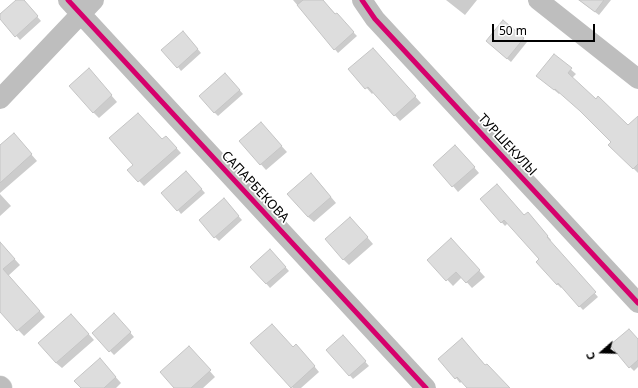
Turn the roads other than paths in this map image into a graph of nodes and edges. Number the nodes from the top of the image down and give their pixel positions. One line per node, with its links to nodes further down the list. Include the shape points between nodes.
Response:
1 (362, 0): 6 (street, ТУРШЕКУЛЫ, via 375,19)
2 (538, 0): 4 (street)
3 (81, 5): 5 (street); 7 (street, САПАРБЕКОВА)
4 (638, 79)
5 (0, 99)
6 (638, 303)
7 (426, 388)

